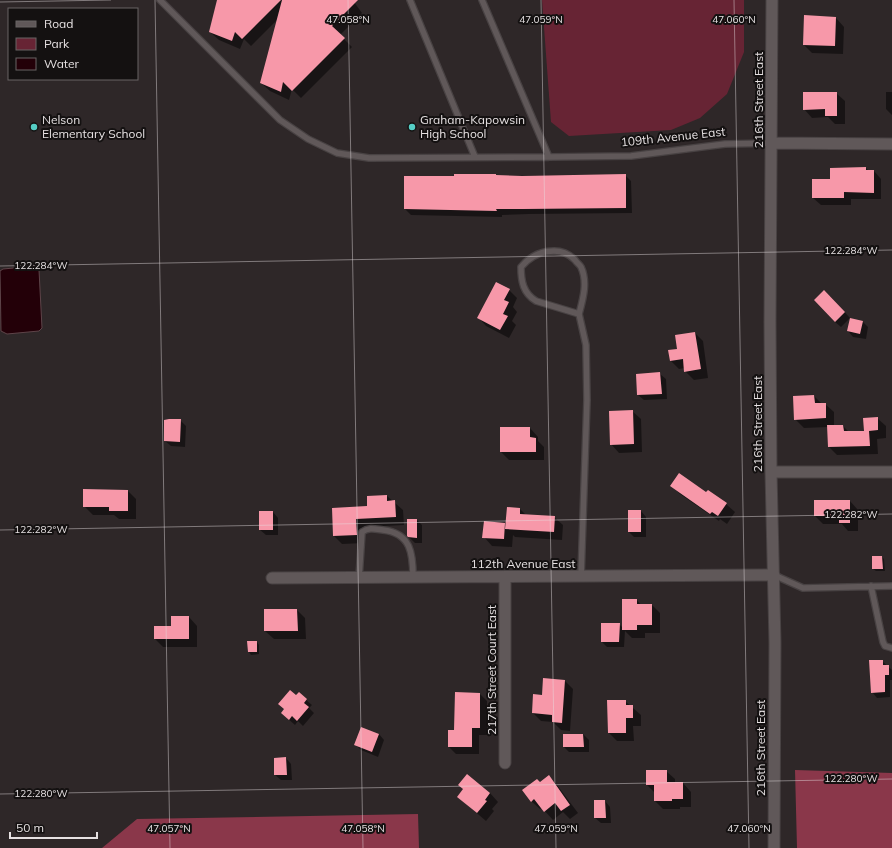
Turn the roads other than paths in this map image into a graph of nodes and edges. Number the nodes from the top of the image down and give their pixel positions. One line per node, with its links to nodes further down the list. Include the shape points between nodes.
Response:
1 (160, 0): 7 (lane, 109th Avenue East, via 280,120 308,139 337,152 369,158)
2 (410, 0): 7 (lane)
3 (482, 0): 8 (lane)
4 (772, 0): 5 (street, 216th Street East)
5 (772, 144): 6 (street, 109th Avenue East); 8 (lane, 109th Avenue East, via 725,144 631,156); 10 (street, 216th Street East)
6 (892, 144)
7 (476, 157): 8 (lane, 109th Avenue East)
8 (549, 157)
9 (579, 314): 9 (lane, via 529,297 521,282 521,267 527,260 555,250 570,255 581,267 584,283 584,297); 15 (lane, via 586,345 587,400)
10 (771, 472): 11 (street); 12 (street, 216th Street East)
11 (892, 472)
12 (774, 575): 15 (street, 112th Avenue East); 18 (lane, via 803,588); 22 (street, 216th Street East)
13 (413, 577): 14 (street, 112th Avenue East); 17 (street, 112th Avenue East); 17 (lane, via 413,558 403,538 394,531 373,528 362,532)
14 (505, 577): 15 (street, 112th Avenue East); 21 (street, 217th Street Court East)
15 (580, 577)
16 (272, 578): 17 (street, 112th Avenue East)
17 (359, 578)
18 (871, 586): 19 (lane); 20 (lane, via 883,642)
19 (892, 586)
20 (892, 648)
21 (505, 763)
22 (774, 848)

